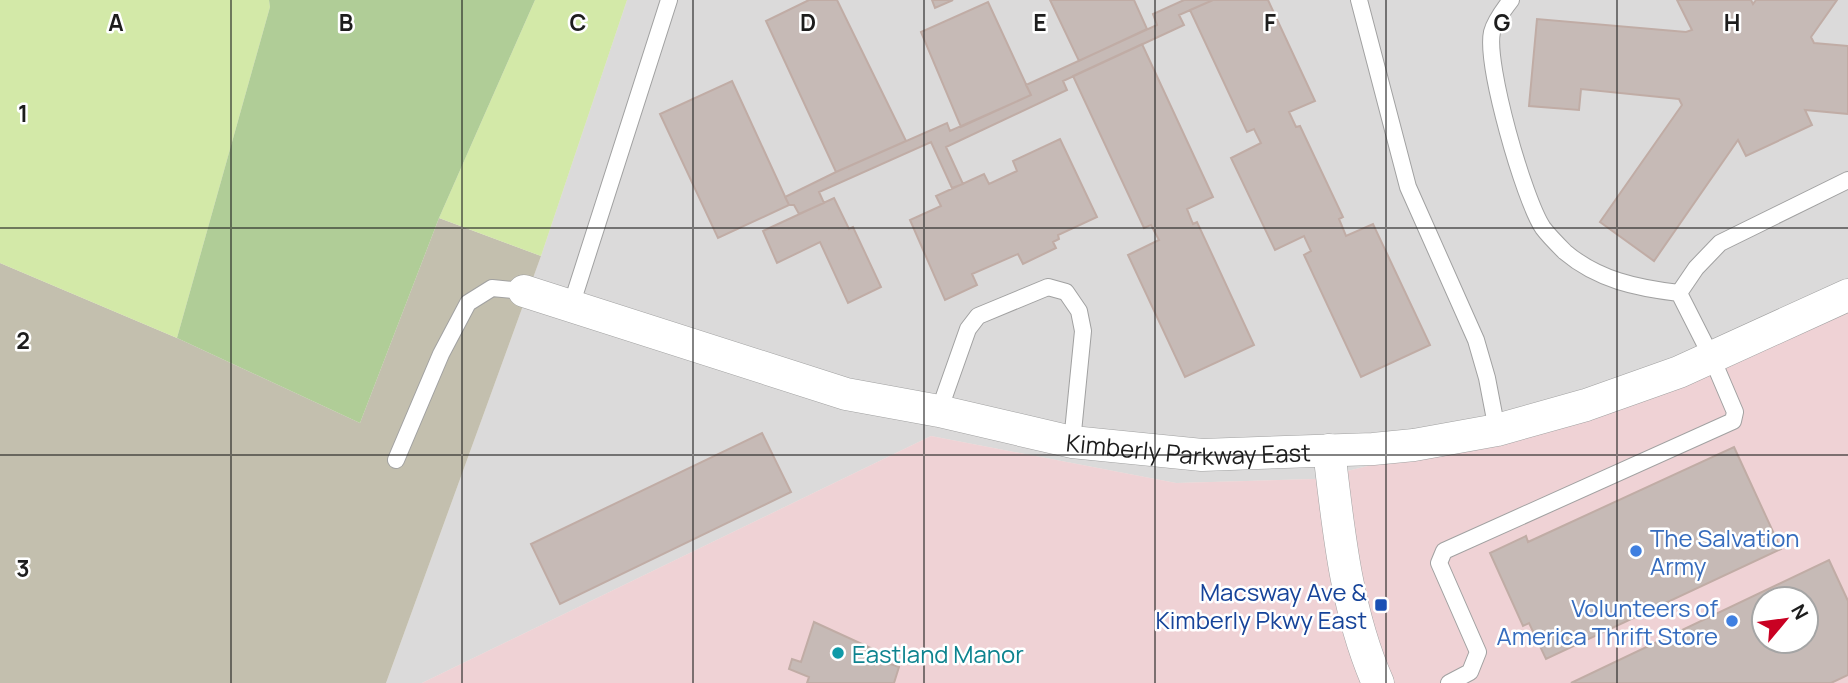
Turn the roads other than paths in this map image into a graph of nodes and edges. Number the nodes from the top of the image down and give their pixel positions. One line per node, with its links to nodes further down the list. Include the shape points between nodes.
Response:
1 (669, 0): 8 (lane)
2 (1359, 0): 11 (lane, via 1408,187 1476,340)
3 (1511, 0): 6 (lane, via 1492,32 1493,56 1516,160 1543,228 1588,269 1640,289)
4 (1848, 180): 6 (lane, via 1720,243)
5 (524, 291): 8 (street, Kimberly Parkway East); 14 (lane, via 492,288 468,303)
6 (1679, 293): 9 (lane)
7 (1848, 295): 9 (street, Kimberly Parkway East)
8 (571, 306): 10 (street, Kimberly Parkway East, via 846,394)
9 (1712, 358): 11 (street, Kimberly Parkway East, via 1586,405); 16 (lane, via 1735,412 1733,421 1444,551 1439,563 1478,652 1470,673)
10 (939, 411): 12 (street, Kimberly Parkway East); 12 (lane, via 968,329 978,316 1048,287 1066,292 1079,311 1083,331)
11 (1497, 430): 13 (street, Kimberly Parkway East, via 1414,445)
12 (1072, 442): 13 (street, Kimberly Parkway East, via 1202,455)
13 (1329, 450): 15 (street, via 1351,592)
14 (396, 460)
15 (1378, 683)
16 (1449, 683)

